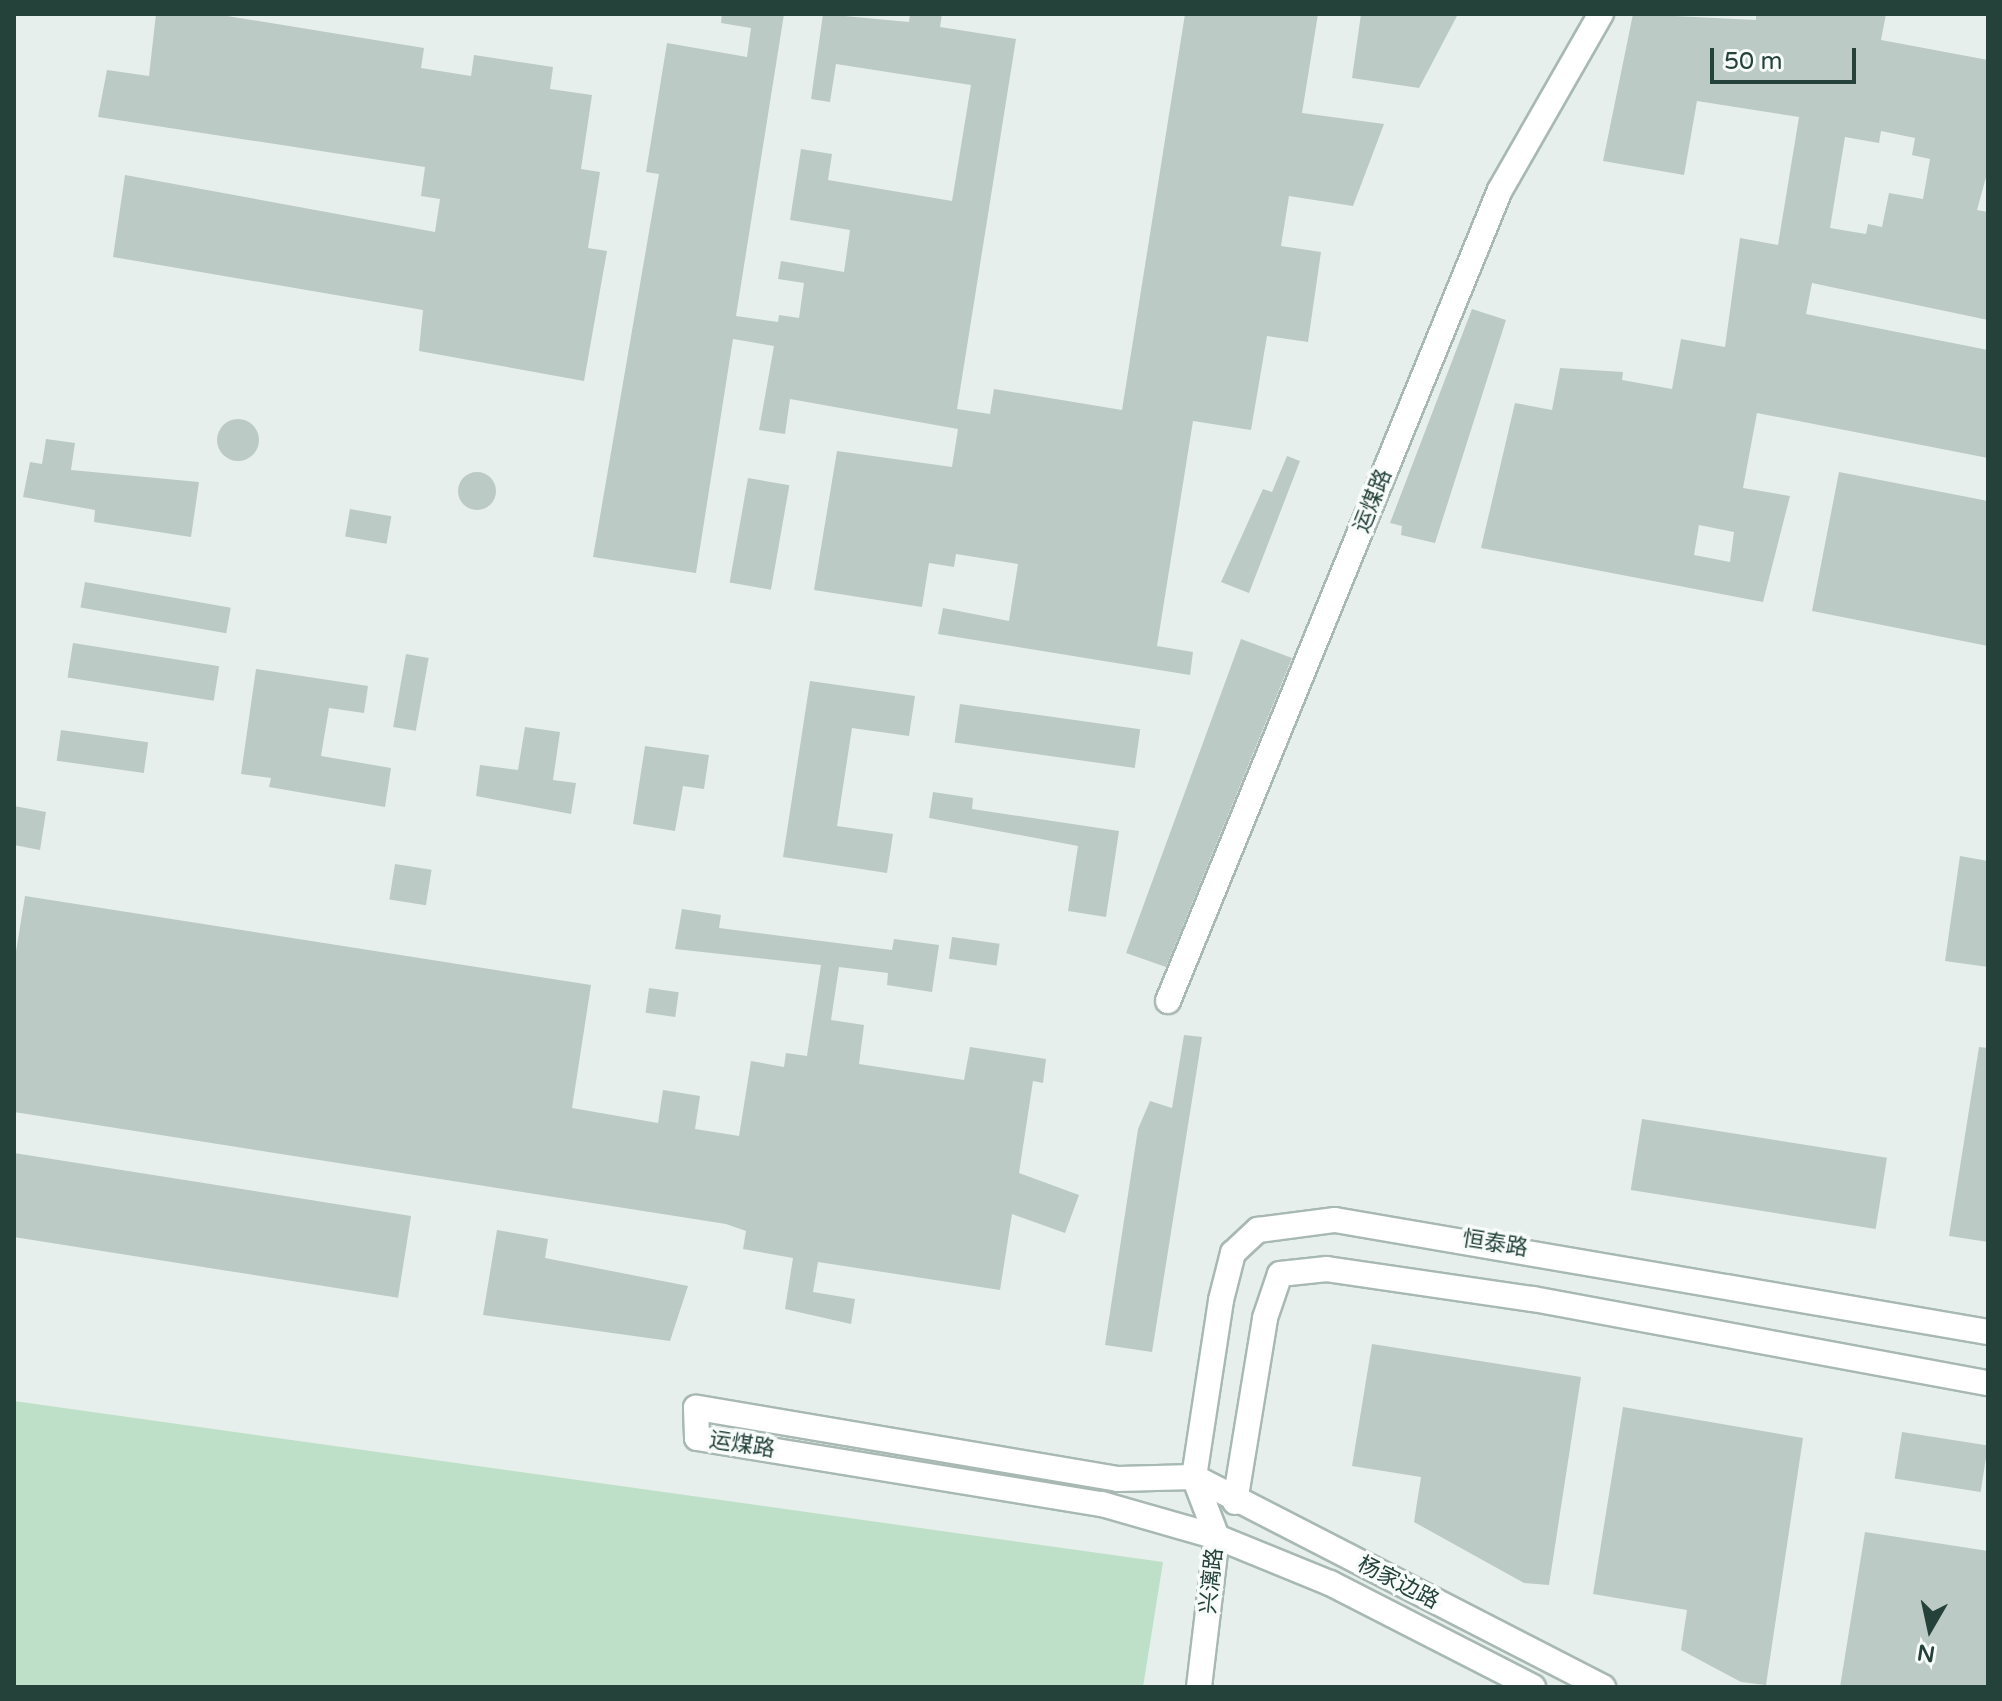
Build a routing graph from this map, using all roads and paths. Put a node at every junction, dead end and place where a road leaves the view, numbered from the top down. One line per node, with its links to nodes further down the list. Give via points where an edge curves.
1 (1601, 14): 2 (street, 运煤路, via 1500,190)
2 (1168, 1001)
3 (1988, 1332): 5 (street, 恒泰路, via 1335,1220 1258,1230 1233,1253)
4 (1988, 1383): 6 (street, via 1533,1299 1327,1269 1280,1274 1265,1318)
5 (1194, 1477): 6 (street, 杨家边路); 7 (street, 兴漓路); 7 (street, 运煤路, via 1118,1479 696,1408 697,1438 1102,1504)
6 (1235, 1502): 10 (street, 杨家边路)
7 (1217, 1537): 8 (street, 兴漓路); 9 (street, 杨家边路, via 1330,1583)
8 (1199, 1687)
9 (1533, 1687)
10 (1603, 1687)

